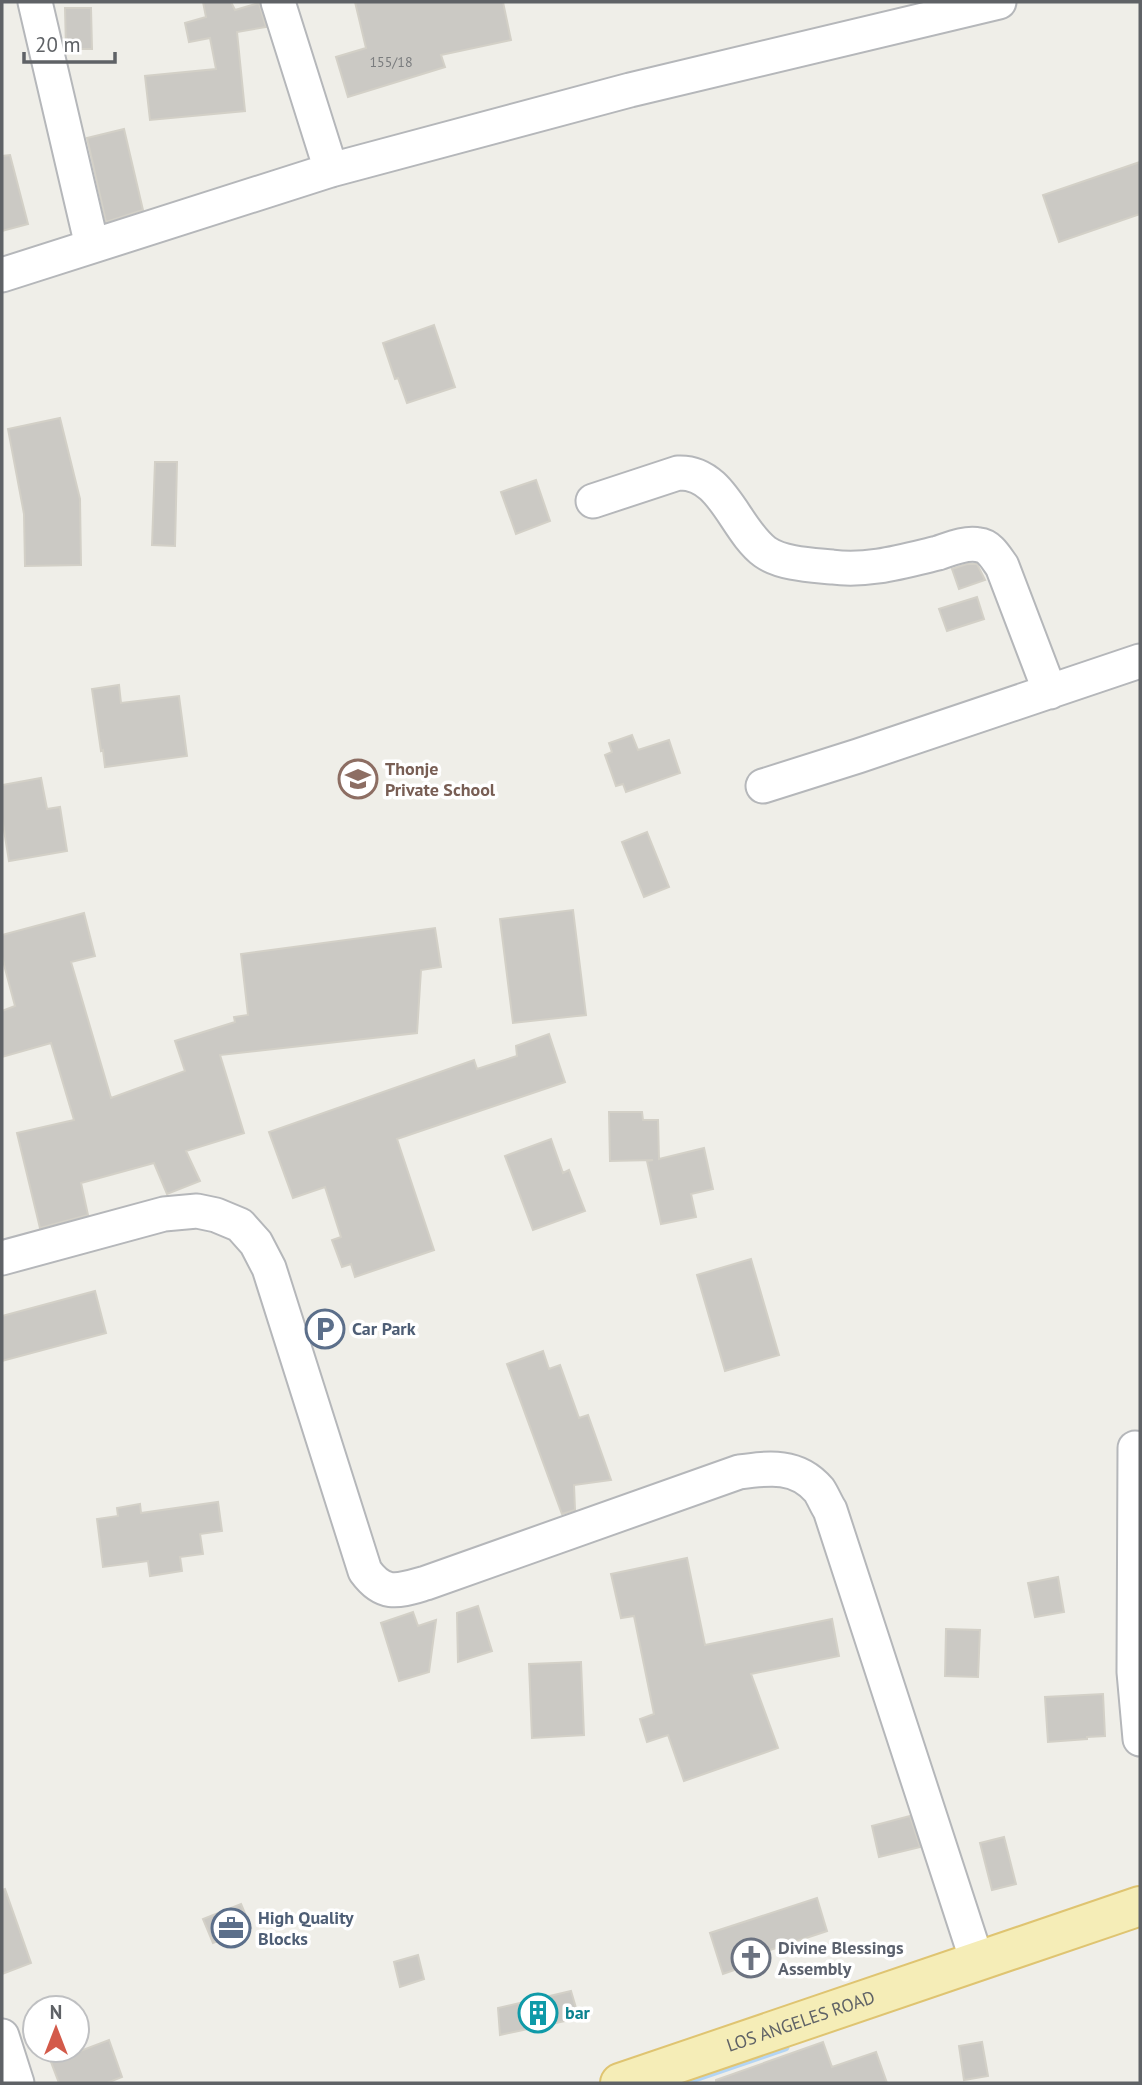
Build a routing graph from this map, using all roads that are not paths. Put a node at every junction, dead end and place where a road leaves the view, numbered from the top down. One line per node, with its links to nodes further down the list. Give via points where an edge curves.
1 (34, 2): 6 (street)
2 (278, 2): 5 (street)
3 (999, 2): 4 (street)
4 (966, 6): 5 (street)
5 (331, 170): 6 (street)
6 (92, 246): 7 (street)
7 (2, 275)
8 (593, 501): 10 (street, via 689,472 711,484 765,552 781,559 861,568 982,545 1002,566)
9 (1140, 661): 10 (street)
10 (1050, 692): 11 (street)
11 (763, 786)
12 (2, 1258): 16 (street, via 164,1214 197,1211 240,1225 269,1268 365,1571 374,1584 388,1591 426,1583 739,1472 774,1468 800,1475 818,1490 830,1510)
13 (1135, 1448): 14 (street, via 1134,1672)
14 (1140, 1739)
15 (1140, 1906): 16 (main road, LOS ANGELES ROAD)
16 (977, 1961): 19 (main road, LOS ANGELES ROAD)
17 (2, 2036): 18 (street)
18 (17, 2083)
19 (620, 2083)

